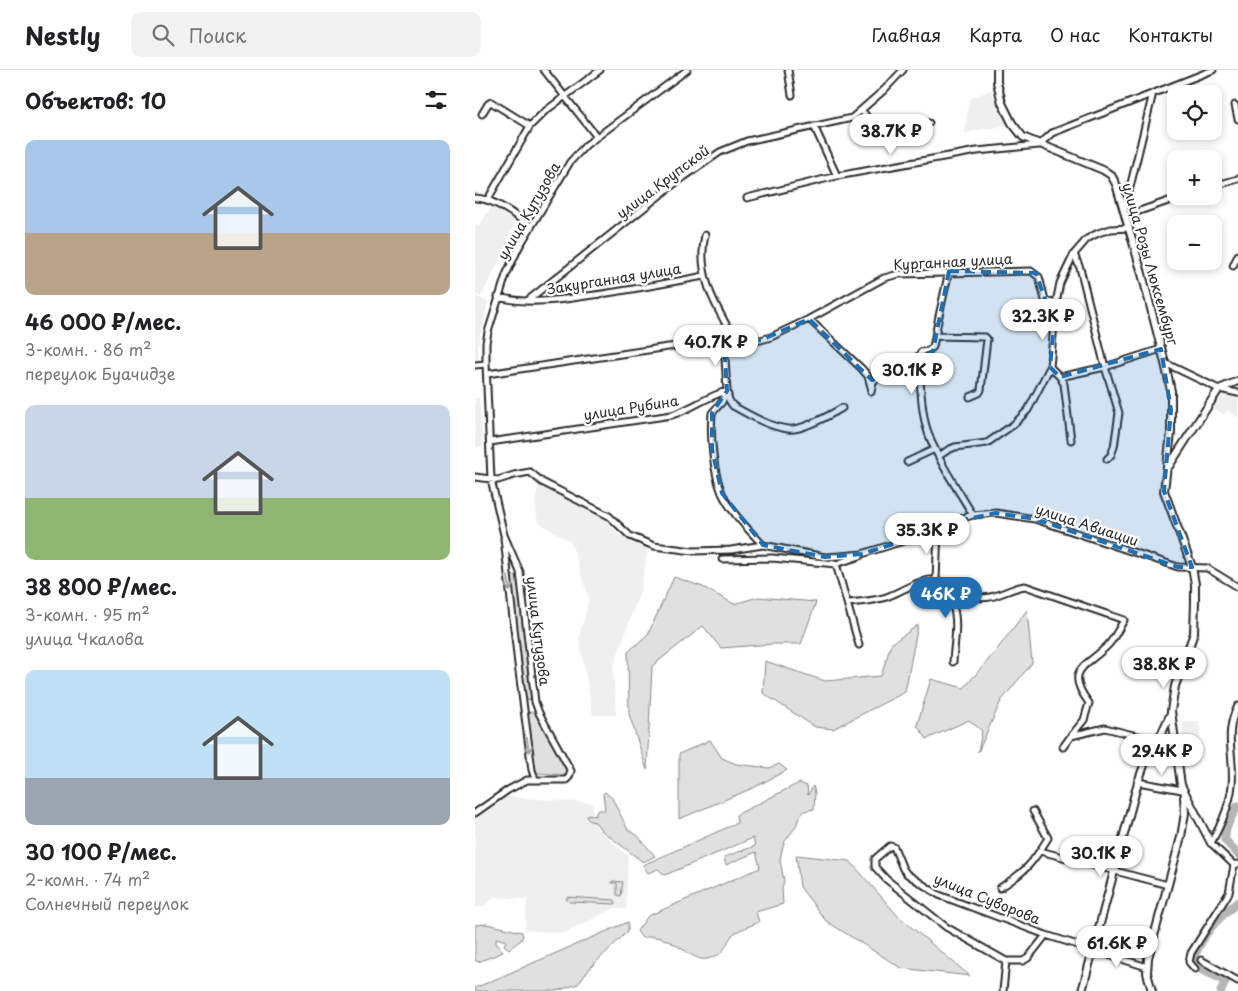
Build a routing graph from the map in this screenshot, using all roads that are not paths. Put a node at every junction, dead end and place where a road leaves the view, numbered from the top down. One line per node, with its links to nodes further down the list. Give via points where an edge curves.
1 (544, 70): 10 (street)
2 (600, 70): 10 (street)
3 (687, 70): 18 (street, улица Кутузова)
4 (788, 70): 9 (street)
5 (903, 70): 12 (street, улица Крупской)
6 (997, 70): 19 (street, улица Розы Люксембург, via 999,93 1012,123 1023,137)
7 (1213, 70): 8 (street)
8 (1153, 93): 19 (street, via 1052,133); 27 (street)
9 (792, 95)
10 (565, 96): 16 (street); 18 (street)
11 (1235, 105): 14 (street)
12 (862, 111): 15 (street, via 883,130); 17 (street, улица Крупской, via 852,118)
13 (481, 114): 16 (street, via 491,102)
14 (1238, 119)
15 (929, 123)
16 (531, 126): 25 (street)
17 (814, 126): 20 (street); 37 (street, улица Крупской, via 747,141 720,152 674,184)
18 (597, 138): 28 (street, улица Кутузова, via 570,162)
19 (1039, 145): 20 (street, via 977,151); 27 (street, улица Розы Люксембург, via 1111,175)
20 (837, 176): 24 (street)
21 (1238, 179): 22 (street)
22 (1222, 184)
23 (475, 198): 25 (street)
24 (747, 198)
25 (488, 199): 28 (street)
26 (1167, 201): 27 (street)
27 (1124, 214): 29 (street, улица Розы Люксембург)
28 (531, 226): 36 (street, улица Кутузова)
29 (1129, 228): 31 (street, via 1111,230 1087,239); 43 (street, улица Розы Люксембург)
30 (705, 235): 35 (street, via 702,246)
31 (1074, 254): 38 (street, via 1060,283); 48 (street, via 1085,284)
32 (1238, 255): 33 (street)
33 (1233, 266)
34 (949, 272): 38 (street, Курганная улица, via 1031,270 1039,277 1045,300); 39 (street, Курганная улица, via 891,275); 40 (street)
35 (704, 276): 37 (street, Закурганная улица, via 610,294); 41 (street, via 714,304)
36 (498, 297): 37 (street, Закурганная улица); 45 (street, улица Кутузова, via 486,343)
37 (527, 301)
38 (1056, 303): 47 (street)
39 (809, 319): 41 (street, Курганная улица, via 761,340); 49 (street, via 868,376 871,390 876,378 883,375)
40 (935, 336): 49 (street, via 933,347 919,354); 56 (street, via 987,339 981,390)
41 (735, 340): 42 (street, Курганная улица)
42 (724, 341): 50 (street, Курганная улица); 54 (street)
43 (1161, 349): 44 (street, улица Розы Люксембург); 48 (street)
44 (1165, 363): 53 (street); 64 (street, улица Розы Люксембург, via 1171,391 1171,440)
45 (486, 364): 46 (street); 50 (street, улица Кутузова)
46 (475, 365)
47 (1050, 367): 51 (street); 61 (street, via 1028,410 1013,425 987,443 955,447)
48 (1105, 367): 51 (street); 62 (street, via 1119,413 1114,447)
49 (920, 372): 60 (street, via 926,427)
50 (487, 374): 59 (street, улица Кутузова)
51 (1060, 377): 58 (street, via 1064,384)
52 (1238, 381): 53 (street)
53 (1219, 389): 55 (street); 64 (street)
54 (727, 391): 57 (street, via 733,406 773,426 790,430 818,421); 59 (street, улица Рубина, via 687,411 671,415); 70 (street, via 712,413 715,464 722,493 730,507)
55 (1238, 393)
56 (970, 397)
57 (842, 408)
58 (1071, 440)
59 (490, 442): 66 (street, улица Кутузова)
60 (935, 449): 61 (street); 63 (street)
61 (939, 456): 67 (street)
62 (1107, 459)
63 (907, 462)
64 (1167, 469): 74 (street, улица Розы Люксембург, via 1165,497)
65 (475, 477): 66 (street)
66 (491, 480): 69 (street, улица Кутузова); 70 (street, улица Авиации, via 531,472 542,482 609,516 630,536 654,546 731,550)
67 (973, 515): 68 (street, улица Авиации, via 944,524); 74 (street, улица Авиации, via 996,513 1035,519 1178,567)
68 (938, 530): 71 (street, улица Авиации); 75 (street)
69 (504, 535): 81 (street, улица Кутузова, via 519,572); 82 (street, улица Кутузова, one-way to 82)
70 (763, 545): 71 (street, улица Авиации, via 825,557)
71 (862, 554): 73 (street, улица Авиации)
72 (722, 559): 73 (street, улица Авиации, via 772,558)
73 (836, 564): 78 (street)
74 (1192, 567): 77 (street, улица Авиации, via 1207,568); 84 (street, улица Розы Люксембург, via 1194,633 1175,686)
75 (936, 580): 76 (street); 85 (street, via 985,598 1025,586 1124,620 1109,645 1080,669 1080,686 1089,703 1084,720)
76 (920, 582): 78 (street, via 886,597); 80 (street, via 946,593 955,609)
77 (1238, 587)
78 (847, 603): 79 (street)
79 (859, 645)
80 (953, 662)
81 (535, 702): 82 (street, улица Кутузова); 88 (street, улица Кутузова, via 571,771 566,780)
82 (522, 704): 88 (street, улица Кутузова, one-way to 88)
83 (1238, 706): 93 (street, via 1229,731 1233,783 1229,802)
84 (1171, 711): 86 (street); 90 (street)
85 (1071, 736): 86 (street, via 1105,728); 87 (street)
86 (1158, 741): 89 (street, via 1146,760)
87 (1063, 747)
88 (535, 779): 92 (street, улица Кутузова, via 520,782)
89 (1139, 782): 90 (street); 96 (street)
90 (1183, 792): 93 (street); 97 (street, via 1183,823)
91 (1033, 811): 94 (street, via 1048,838)
92 (475, 813)
93 (1211, 842): 95 (street)
94 (1040, 851): 96 (street); 98 (street, via 1023,872)
95 (1236, 865): 104 (street, via 1229,893 1191,953 1189,962)
96 (1114, 871): 97 (street); 100 (street)
97 (1168, 885): 103 (street)
98 (1000, 888)
99 (1047, 935): 100 (street, улица Суворова); 102 (street, via 1028,958); 102 (street, улица Суворова, via 929,890 907,874 893,847 886,847 875,858 875,867 886,878 946,927)
100 (1092, 950): 103 (street, улица Суворова); 107 (street)
101 (1201, 960): 105 (street)
102 (1006, 961): 106 (street)
103 (1147, 967): 108 (street)
104 (1195, 969)
105 (1238, 981)
106 (1003, 991)
107 (1082, 991)
108 (1152, 991)

